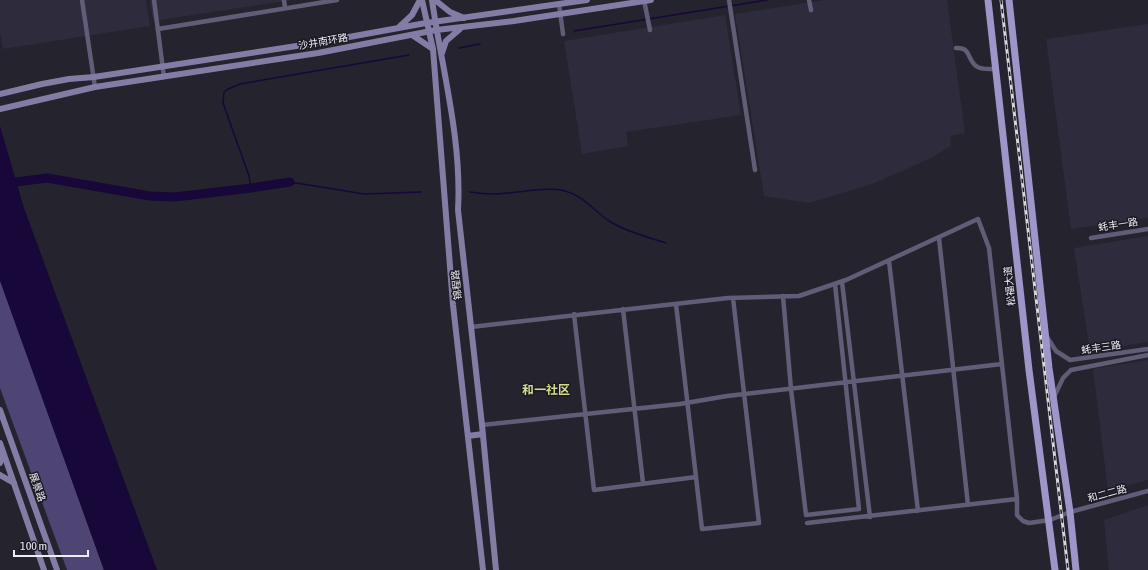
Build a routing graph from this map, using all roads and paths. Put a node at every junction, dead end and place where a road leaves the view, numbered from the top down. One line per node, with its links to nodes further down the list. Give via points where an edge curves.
1 (82, 0): 33 (street)
2 (154, 0): 22 (street)
3 (284, 0): 14 (street)
4 (337, 0): 14 (street)
5 (421, 0): 19 (main road, 锦程路); 20 (main road, via 412,15)
6 (433, 0): 17 (main road, via 450,12); 18 (main road, 锦程路)
7 (587, 0): 13 (main road, 沙井南环路)
8 (647, 0): 16 (main road, 沙井南环路); 24 (street)
9 (729, 0): 38 (street)
10 (988, 0): 32 (main road, 松福大道)
11 (1009, 0): 51 (main road)
12 (810, 1): 15 (street)
13 (559, 4): 16 (street); 17 (main road, 沙井南环路)
14 (285, 8): 22 (street)
15 (811, 10)
16 (560, 14): 21 (main road, 沙井南环路); 26 (street)
17 (465, 18): 18 (main road, 沙井南环路)
18 (435, 22): 19 (main road, 沙井南环路); 23 (main road, 锦程路)
19 (426, 23): 20 (main road, 沙井南环路); 25 (main road, 锦程路)
20 (398, 28): 31 (main road, 沙井南环路)
21 (461, 28): 23 (main road, 沙井南环路); 30 (main road, via 446,41)
22 (158, 29): 31 (street)
23 (436, 30): 25 (main road, 沙井南环路); 30 (main road, 锦程路)
24 (650, 30)
25 (429, 32): 27 (main road, 沙井南环路); 29 (main road, 锦程路)
26 (563, 34)
27 (412, 35): 29 (main road); 34 (main road, 沙井南环路, via 318,53)
28 (956, 48): 32 (street, via 968,51 975,66 981,69)
29 (433, 49): 68 (main road, 锦程路, via 453,305)
30 (442, 54): 50 (main road, 锦程路, via 460,182 458,210)
31 (163, 67): 33 (main road, 沙井南环路); 34 (street)
32 (995, 69): 82 (main road, 松福大道, via 1029,370)
33 (94, 77): 35 (street); 36 (main road, 沙井南环路, via 69,79)
34 (164, 77): 35 (main road, 沙井南环路)
35 (95, 87): 37 (main road, 沙井南环路)
36 (0, 94)
37 (0, 109)
38 (756, 170)
39 (1148, 229): 41 (street, 蚝丰一路)
40 (939, 238): 42 (street); 54 (street, via 978,219 989,248); 55 (street)
41 (1091, 238)
42 (889, 261): 43 (street); 56 (street)
43 (842, 282): 44 (street); 57 (street)
44 (835, 284): 45 (street, via 799,296); 58 (street)
45 (783, 296): 46 (street); 59 (street)
46 (733, 298): 47 (street); 60 (street)
47 (676, 304): 48 (street); 62 (street)
48 (623, 309): 49 (street); 63 (street)
49 (574, 314): 50 (street); 65 (street)
50 (471, 327): 66 (main road, 锦程路)
51 (1046, 334): 52 (street, 蚝丰三路, via 1056,351 1070,360); 61 (main road)
52 (1148, 350)
53 (1148, 355): 61 (street, 蚝丰三路, via 1071,370 1063,378)
54 (1002, 364): 55 (street); 77 (street)
55 (953, 371): 56 (street); 78 (street)
56 (903, 376): 57 (street); 79 (street)
57 (854, 382): 58 (street); 81 (street)
58 (846, 383): 59 (street); 59 (street, via 859,509 806,515)
59 (791, 389): 60 (street)
60 (744, 394): 62 (street); 73 (street, via 759,523 702,529)
61 (1054, 397): 80 (main road)
62 (687, 402): 63 (street); 73 (street)
63 (634, 409): 65 (street); 75 (street)
64 (0, 410): 86 (main road, 展景路)
65 (586, 414): 66 (street); 75 (street, via 594,490)
66 (482, 425): 67 (main road, 锦程路)
67 (483, 434): 68 (main road); 88 (main road, 锦程路)
68 (468, 436): 87 (main road, 锦程路)
69 (0, 443): 70 (main road)
70 (3, 451): 71 (main road); 74 (main road)
71 (0, 463)
72 (0, 475): 74 (main road)
73 (696, 477): 75 (street)
74 (14, 483): 84 (main road)
75 (643, 483)
76 (1148, 491): 80 (street, 和二二路)
77 (1018, 499): 78 (street); 82 (street, 和二二路, via 1017,516 1023,521 1029,523)
78 (968, 505): 79 (street)
79 (918, 511): 81 (street)
80 (1070, 512): 82 (street, 和二二路); 90 (main road)
81 (870, 517): 83 (street)
82 (1050, 520): 89 (main road, 松福大道)
83 (807, 523)
84 (43, 569): 85 (main road)
85 (36, 570)
86 (57, 570)
87 (483, 570)
88 (496, 570)
89 (1055, 570)
90 (1076, 570)

